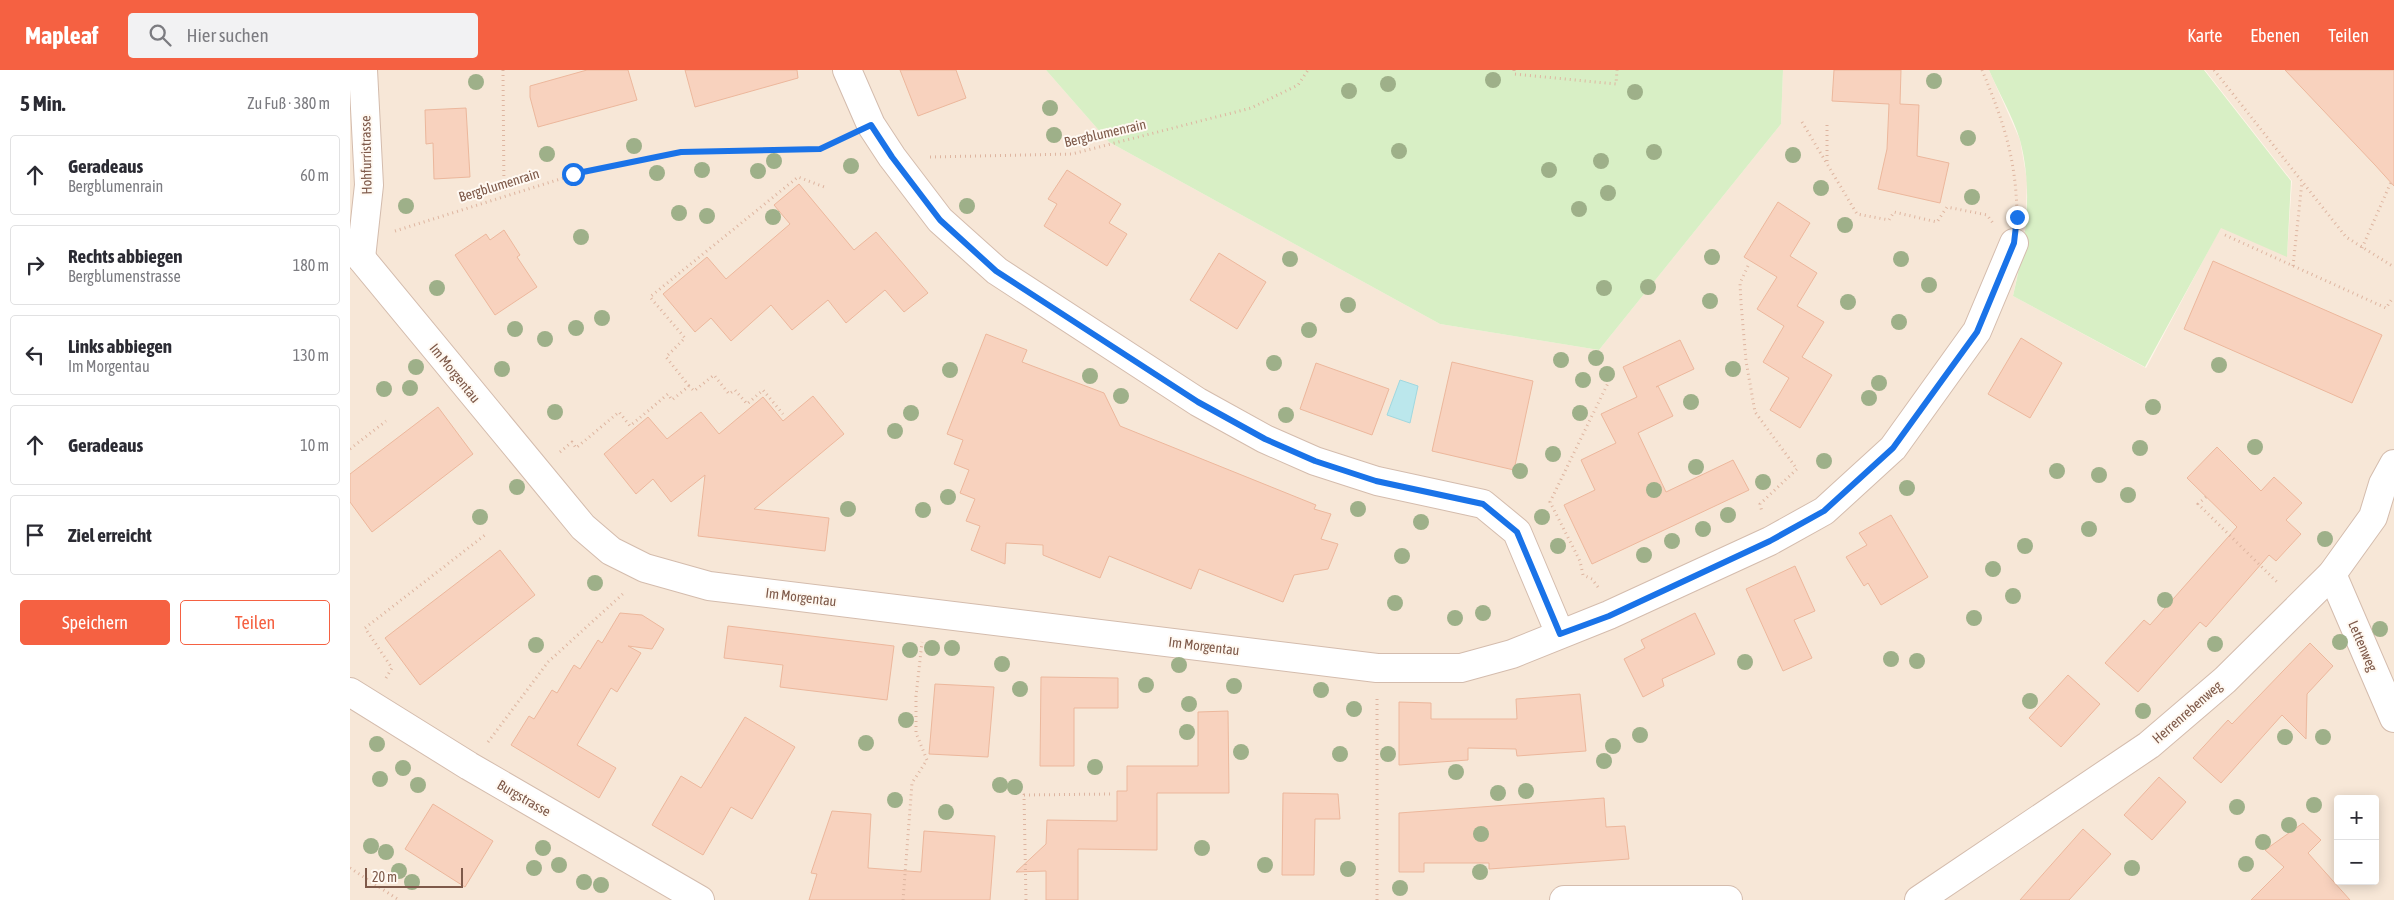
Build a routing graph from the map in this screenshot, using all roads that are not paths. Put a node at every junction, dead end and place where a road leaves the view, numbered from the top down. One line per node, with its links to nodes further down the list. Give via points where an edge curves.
1 (364, 70): 4 (street, Hohfurristrasse, via 369,185)
2 (847, 70): 7 (street, via 871,125 892,157 940,220 996,271 1198,402 1265,439 1315,461 1376,481 1483,504 1517,532)
3 (2005, 235): 7 (street, Im Morgentau, via 1977,332 1893,448 1824,511 1770,541 1609,616)
4 (356, 259): 7 (street, Im Morgentau, via 583,527 611,551 645,568 709,586 1377,668 1461,668 1512,654)
5 (2394, 464): 6 (street, Herrenrebenweg, via 2383,484 2373,518)
6 (2332, 574): 9 (street, Lettenweg); 13 (street, Herrenrebenweg, via 2225,680 2149,746)
7 (1560, 634)
8 (350, 692): 10 (street, Burgstrasse, via 469,766)
9 (2394, 718)
10 (700, 900)
11 (1564, 900): 12 (street)
12 (1728, 900)
13 (1919, 900)

